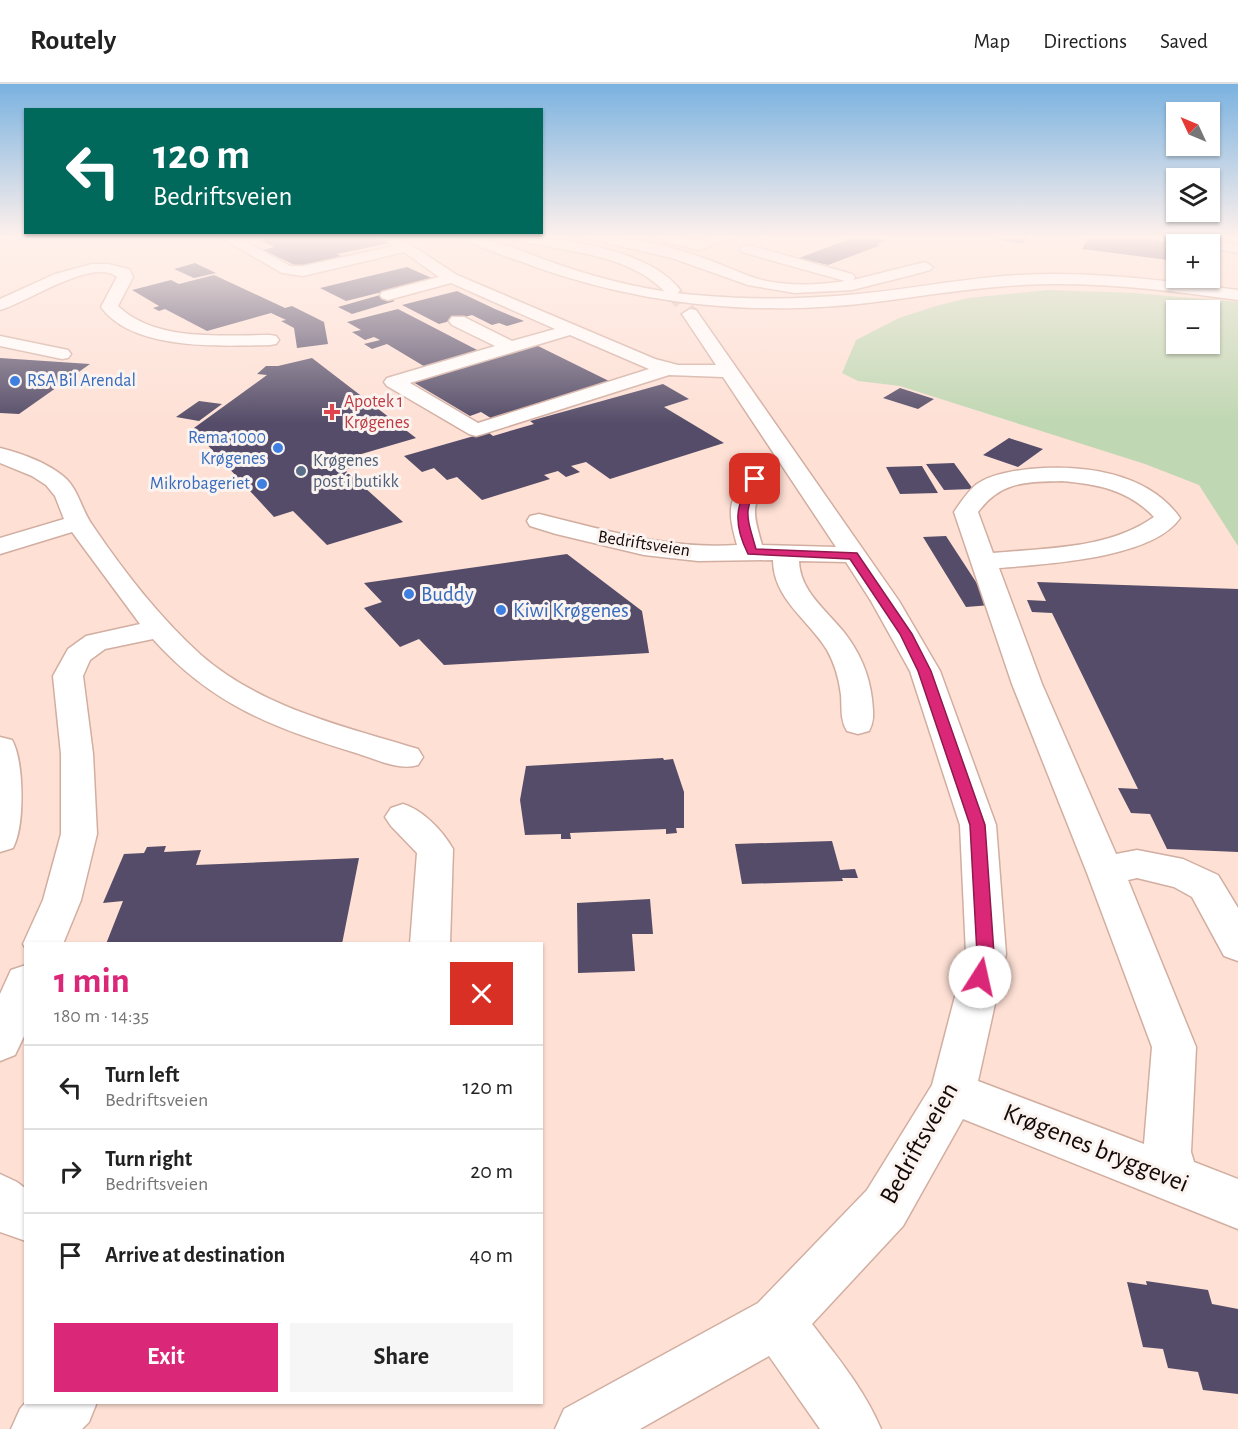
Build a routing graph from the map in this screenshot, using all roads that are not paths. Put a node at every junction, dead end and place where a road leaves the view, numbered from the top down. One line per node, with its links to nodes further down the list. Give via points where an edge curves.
1 (14, 299): 7 (street)
2 (114, 299): 11 (street, via 109,307 115,315 153,332 197,339)
3 (499, 299): 9 (street)
4 (678, 299): 15 (street, Bedriftsveien)
5 (689, 299): 6 (street, via 780,304)
6 (855, 299)
7 (0, 305)
8 (458, 321): 12 (street)
9 (569, 330): 12 (street); 14 (street)
10 (0, 340): 13 (street)
11 (270, 340)
12 (510, 347): 14 (street, via 394,382 476,430)
13 (62, 354)
14 (668, 369): 15 (street)
15 (728, 371): 24 (street, Bedriftsveien)
16 (0, 455): 18 (street, via 56,482)
17 (755, 479): 22 (street, via 742,504)
18 (75, 515): 20 (street); 21 (street); 26 (street, via 109,568)
19 (539, 522): 22 (street, Bedriftsveien, via 638,546 685,552)
20 (0, 530)
21 (0, 546)
22 (752, 552): 23 (street, Bedriftsveien)
23 (786, 553): 24 (street, Bedriftsveien); 27 (street, via 784,568 791,589 843,653 856,686)
24 (854, 555): 38 (street, Bedriftsveien, via 906,634 925,671 978,825 986,954)
25 (984, 561): 25 (street, via 966,512 985,490 1008,479 1053,473 1100,478 1138,493 1159,506 1168,518 1156,530 1119,544); 32 (street, via 1027,684)
26 (160, 629): 29 (street, via 207,675 260,706 307,726); 33 (street, via 96,642 78,655 68,676 77,754 78,834 62,900)
27 (858, 723)
28 (0, 748): 31 (street, via 4,798)
29 (406, 757)
30 (403, 817): 34 (street, via 435,849)
31 (0, 838)
32 (1106, 873): 35 (street, via 1137,864 1183,874 1205,886); 39 (street, via 1174,1047 1167,1152)
33 (44, 942)
34 (430, 942)
35 (1238, 944)
36 (24, 987): 37 (street)
37 (0, 1041)
38 (953, 1093): 39 (street, Krøgenes bryggevei); 43 (street, Bedriftsveien, via 885,1208)
39 (1174, 1180): 41 (street, Krøgenes bryggevei)
40 (0, 1199): 42 (street, via 16,1214)
41 (1238, 1204)
42 (24, 1216)
43 (777, 1322): 46 (street, Bedriftsveien); 47 (street)
44 (67, 1404): 45 (street)
45 (40, 1429)
46 (584, 1429)
47 (852, 1429)

